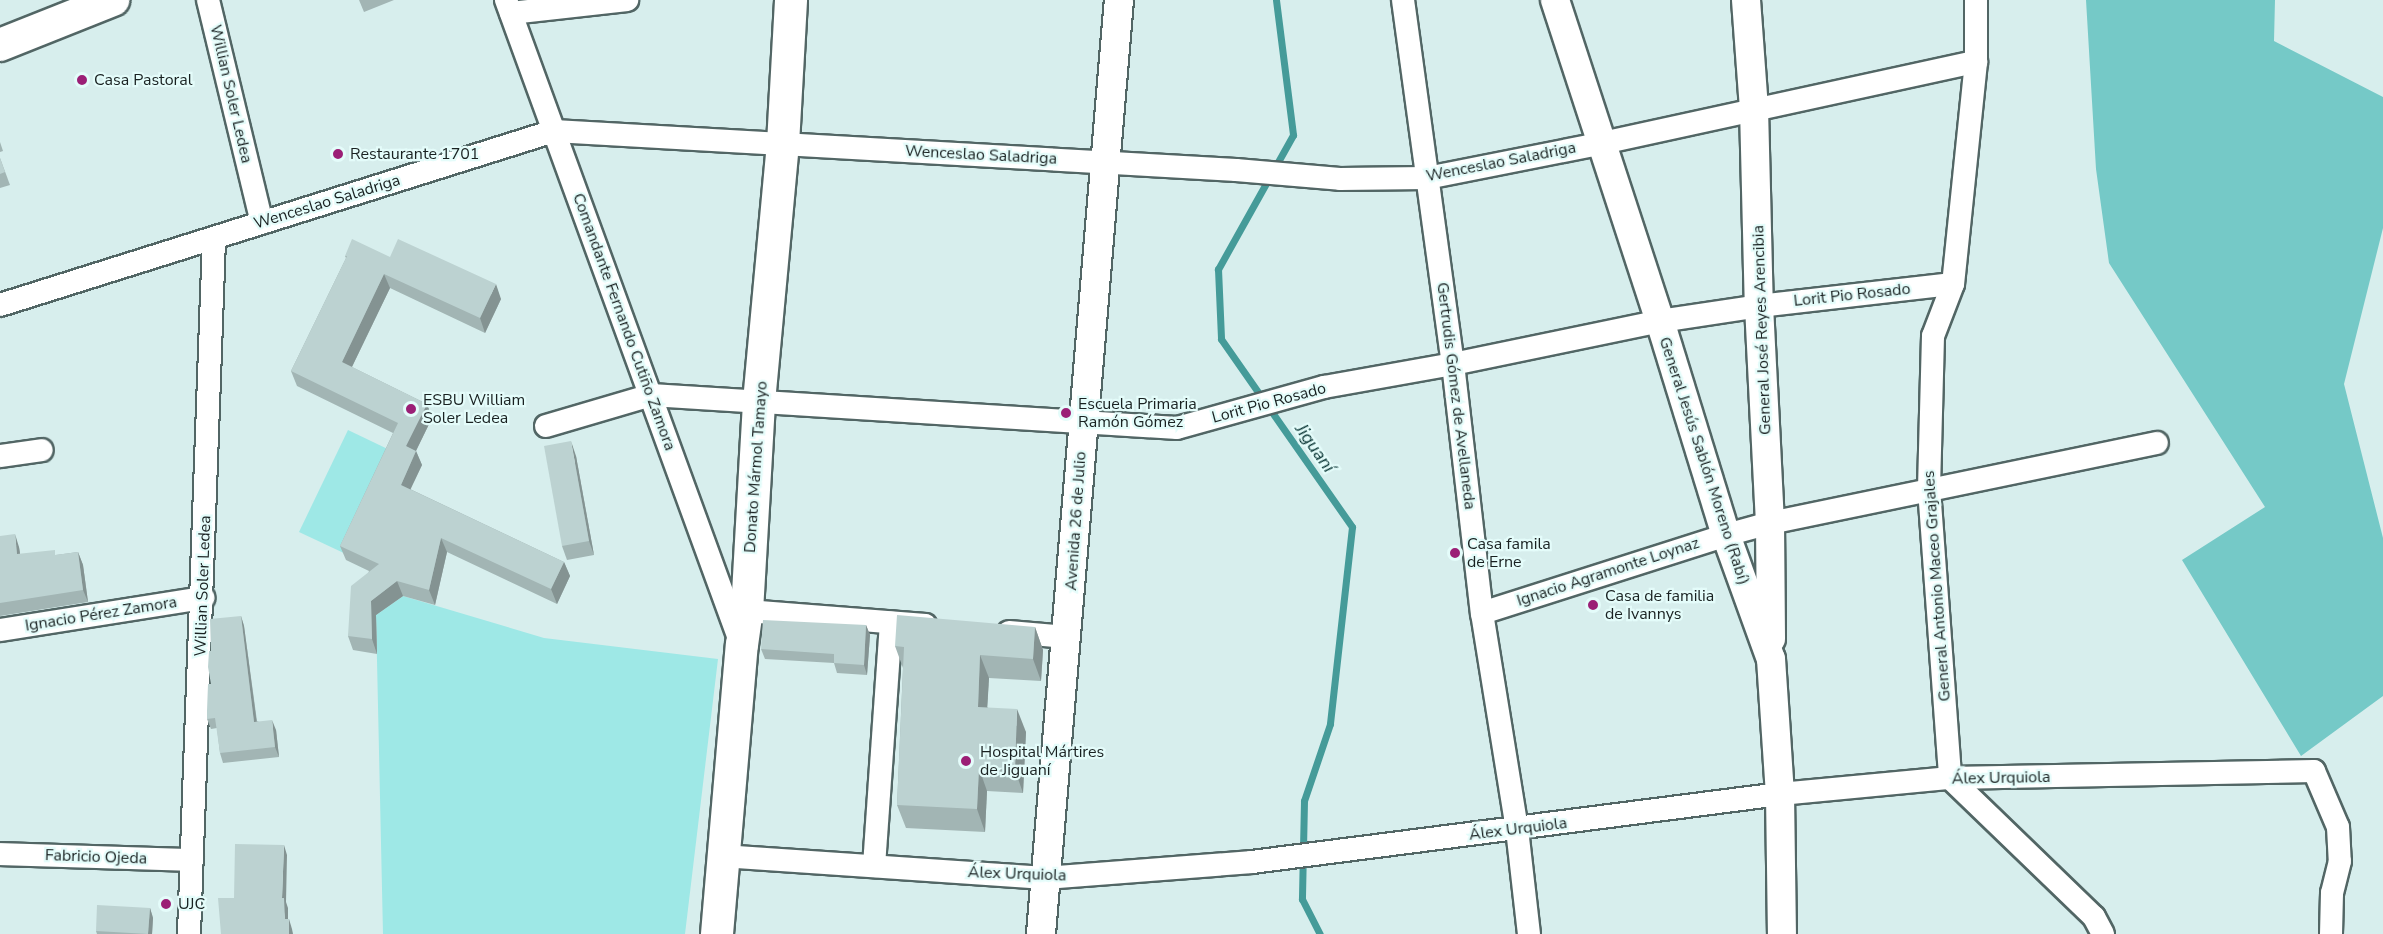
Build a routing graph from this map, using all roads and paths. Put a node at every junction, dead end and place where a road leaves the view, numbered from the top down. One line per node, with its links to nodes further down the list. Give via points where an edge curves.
1 (113, 0): 11 (main road)
2 (208, 0): 19 (street, Willian Soler Ledea)
3 (627, 0): 10 (street)
4 (791, 0): 16 (main road, Donato Mármol Tamayo)
5 (1119, 0): 17 (street, Avenida 26 de Julio)
6 (1403, 0): 18 (street, Gertrudis Gómez de Avellaneda)
7 (1555, 0): 15 (street, General Jesús Sablón Moreno (Rabí))
8 (1746, 0): 13 (street, General José Reyes Arencibia)
9 (1976, 0): 12 (street, General Antonio Maceo Grajales)
10 (509, 6): 14 (street, Comandante Fernando Cutiño Zamora)
11 (0, 45)
12 (1977, 62): 13 (street, Wenceslao Saladriga); 21 (street, General Antonio Maceo Grajales)
13 (1754, 108): 15 (street, Wenceslao Saladriga); 23 (street, General José Reyes Arencibia)
14 (554, 131): 16 (street, Wenceslao Saladriga); 19 (street, Wenceslao Saladriga); 26 (street, Comandante Fernando Cutiño Zamora)
15 (1603, 143): 18 (street, Wenceslao Saladriga); 24 (street, General Jesús Sablón Moreno (Rabí))
16 (783, 144): 17 (street, Wenceslao Saladriga); 27 (main road, Donato Mármol Tamayo)
17 (1104, 162): 18 (street, Wenceslao Saladriga, via 1340,179); 28 (street, Avenida 26 de Julio)
18 (1427, 178): 25 (street, Gertrudis Gómez de Avellaneda)
19 (262, 223): 20 (street, Wenceslao Saladriga)
20 (214, 238): 22 (street, Wenceslao Saladriga); 36 (street, Willian Soler Ledea)
21 (1953, 284): 23 (street, Lorit Pio Rosado); 33 (street, General Antonio Maceo Grajales, via 1933,336)
22 (0, 305)
23 (1759, 306): 24 (street, Lorit Pio Rosado); 34 (street, General José Reyes Arencibia)
24 (1660, 321): 25 (street, Lorit Pio Rosado); 35 (street, General Jesús Sablón Moreno (Rabí))
25 (1453, 364): 28 (street, Lorit Pio Rosado, via 1324,387 1177,428); 38 (street, Gertrudis Gómez de Avellaneda)
26 (651, 395): 27 (street, Lorit Pio Rosado); 29 (street, Lorit Pio Rosado); 37 (street, Comandante Fernando Cutiño Zamora)
27 (759, 402): 28 (street, Lorit Pio Rosado); 37 (main road, Donato Mármol Tamayo)
28 (1084, 422): 43 (street, Avenida 26 de Julio)
29 (546, 426)
30 (2157, 443): 33 (street, Ignacio Agramonte Loynaz)
31 (42, 450): 32 (street)
32 (0, 456)
33 (1929, 489): 34 (street, Ignacio Agramonte Loynaz); 45 (street, General Antonio Maceo Grajales)
34 (1770, 523): 35 (street, Ignacio Agramonte Loynaz); 44 (street, General José Reyes Arencibia)
35 (1726, 535): 38 (street, Ignacio Agramonte Loynaz); 44 (street, General Jesús Sablón Moreno (Rabí))
36 (203, 598): 41 (street, Ignacio Pérez Zamora); 50 (street, Willian Soler Ledea)
37 (738, 611): 39 (street); 49 (main road, Donato Mármol Tamayo, via 742,645)
38 (1482, 613): 47 (street, Gertrudis Gómez de Avellaneda)
39 (891, 623): 40 (street); 51 (street)
40 (950, 627)
41 (0, 630)
42 (985, 630): 43 (street)
43 (1067, 637): 52 (street, Avenida 26 de Julio)
44 (1771, 659): 46 (street, General Jesús Sablón Moreno (Rabí))
45 (1950, 778): 46 (street, Álex Urquiola); 58 (street, via 2094,917); 59 (street, Álex Urquiola, via 2314,771 2338,826 2340,861 2332,893)
46 (1780, 794): 47 (street, Álex Urquiola); 57 (street, General Jesús Sablón Moreno (Rabí))
47 (1517, 829): 52 (street, Álex Urquiola, via 1252,862); 56 (street, Gertrudis Gómez de Avellaneda)
48 (0, 854): 50 (street, Fabricio Ojeda)
49 (722, 856): 51 (street, Álex Urquiola); 54 (main road, Donato Mármol Tamayo)
50 (192, 860): 53 (street, Willian Soler Ledea)
51 (874, 866): 52 (street, Álex Urquiola)
52 (1045, 879): 55 (street, Avenida 26 de Julio)
53 (189, 934)
54 (717, 934)
55 (1041, 934)
56 (1529, 934)
57 (1782, 934)
58 (2103, 934)
59 (2331, 934)

